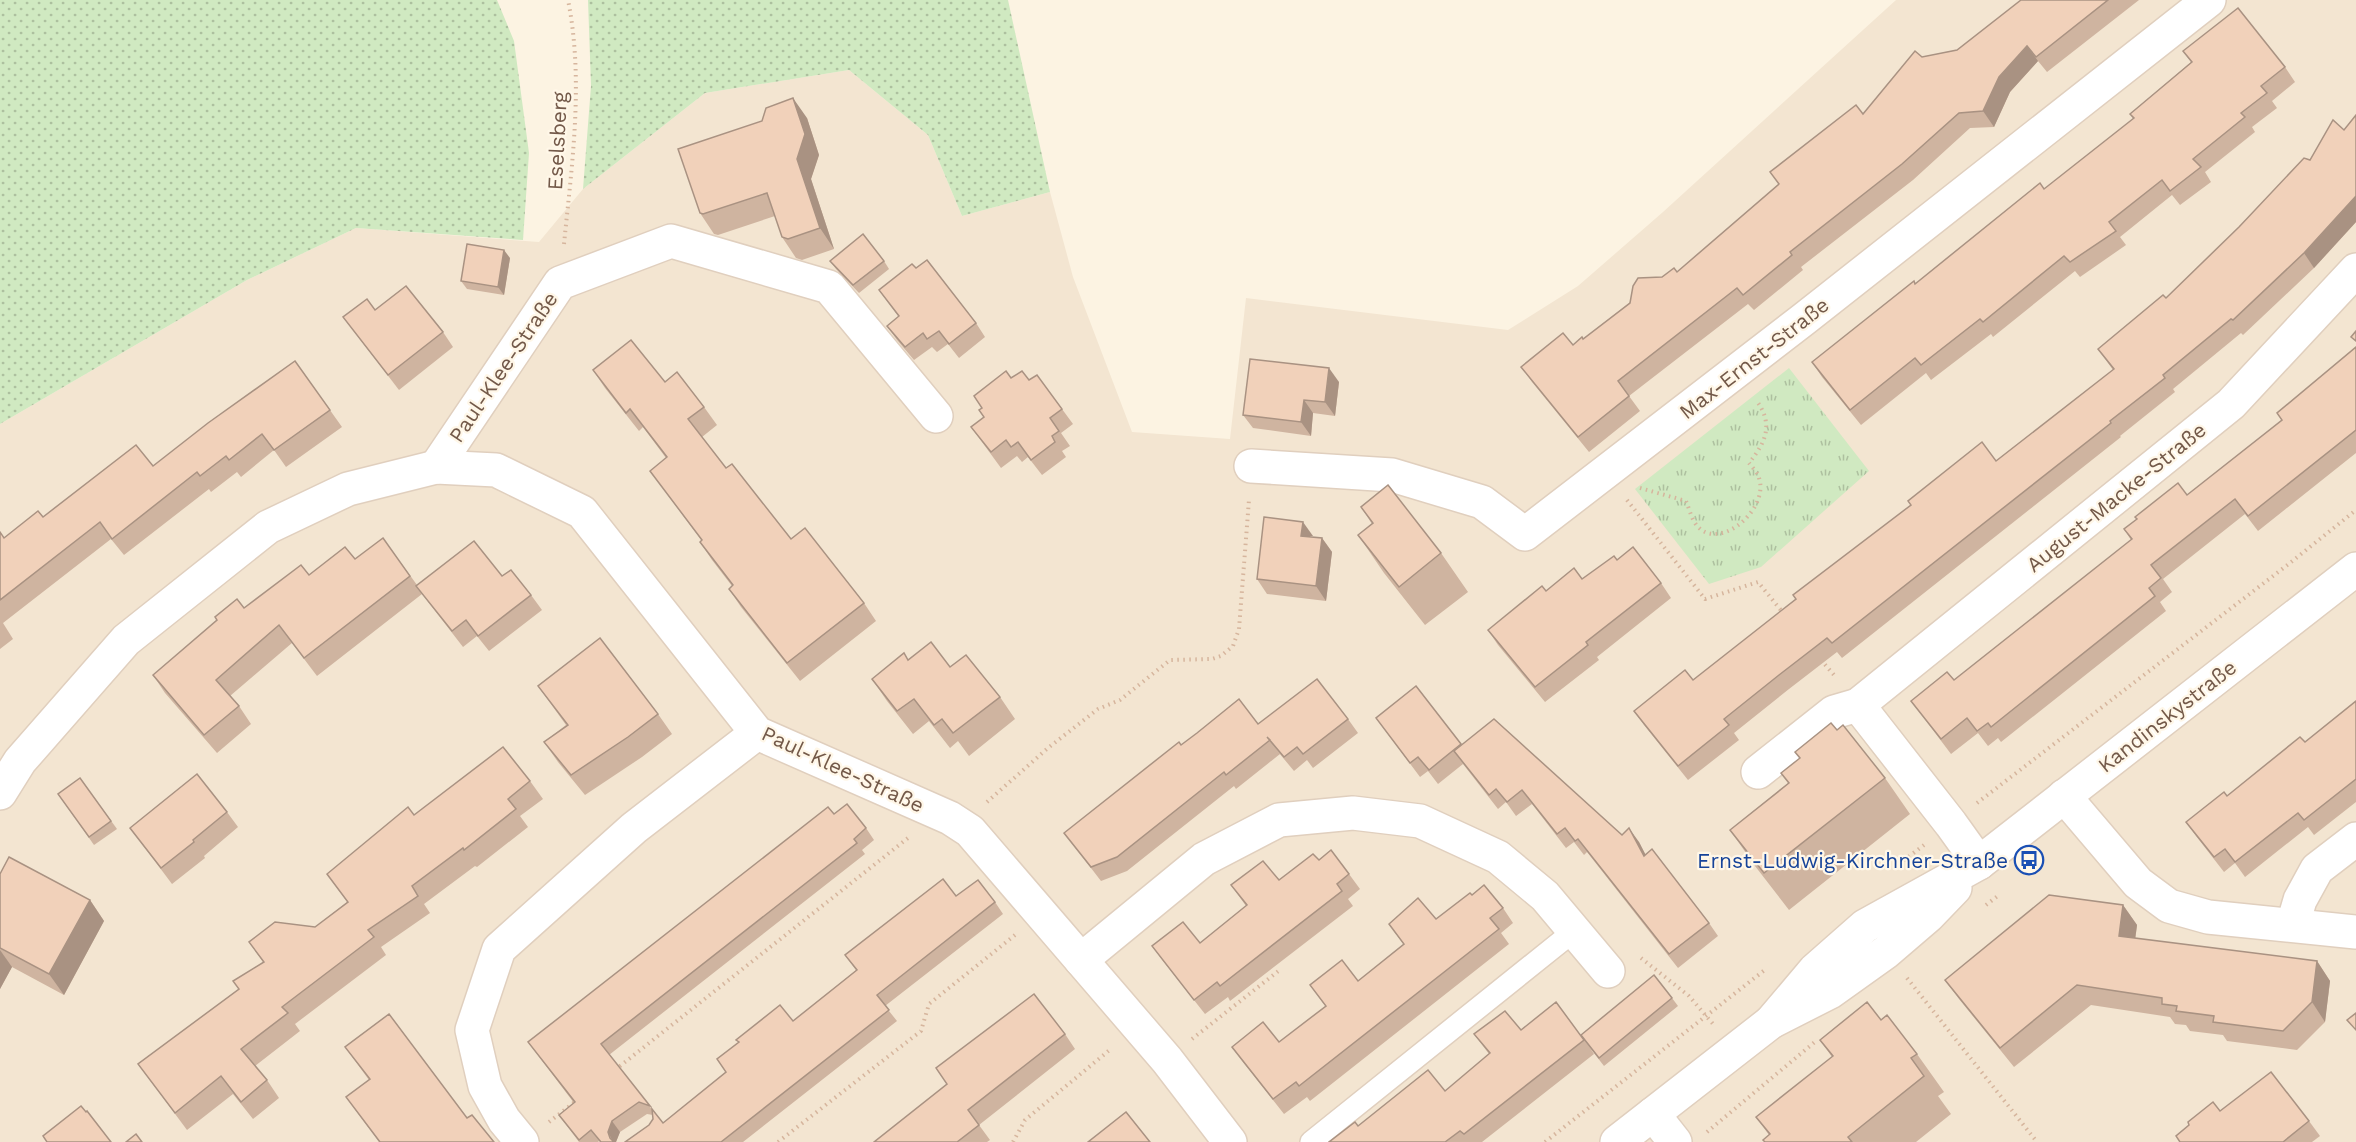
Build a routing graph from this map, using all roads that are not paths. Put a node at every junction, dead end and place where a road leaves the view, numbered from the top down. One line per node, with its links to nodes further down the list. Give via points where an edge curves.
1 (2209, 0): 4 (street, Max-Ernst-Straße, via 1525,534 1482,502 1392,474)
2 (2356, 270): 7 (street, August-Macke-Straße, via 2230,404)
3 (936, 416): 5 (street, Paul-Klee-Straße, via 829,287 670,241 560,283)
4 (1251, 466)
5 (436, 467): 8 (street, Paul-Klee-Straße, via 496,470 582,512); 10 (street, Paul-Klee-Straße, via 348,489 268,527 126,640 20,761)
6 (2356, 569): 11 (street, Kandinskystraße)
7 (1858, 705): 9 (street, August-Macke-Straße, via 1834,712); 13 (street)
8 (757, 733): 17 (street, Paul-Klee-Straße, via 932,810 970,831); 20 (street, via 634,828 499,949 472,1030 485,1086 504,1120)
9 (1758, 772)
10 (0, 792)
11 (2064, 796): 13 (street, Kandinskystraße); 14 (street, via 2138,883 2169,906 2208,917)
12 (2356, 839): 14 (street, via 2317,869 2300,900)
13 (1979, 863): 19 (street, Kandinskystraße, via 1865,926 1815,970 1771,1022)
14 (2293, 924): 16 (street)
15 (1574, 931): 17 (street, via 1545,896 1498,857 1420,821 1353,813 1280,820 1204,859); 18 (street); 23 (lane)
16 (2356, 932)
17 (1081, 960): 22 (street, Paul-Klee-Straße, via 1167,1060)
18 (1608, 971)
19 (1653, 1114): 21 (street); 24 (street, Kandinskystraße)
20 (532, 1135)
21 (1689, 1139)
22 (1230, 1142)
23 (1311, 1142)
24 (1617, 1142)

